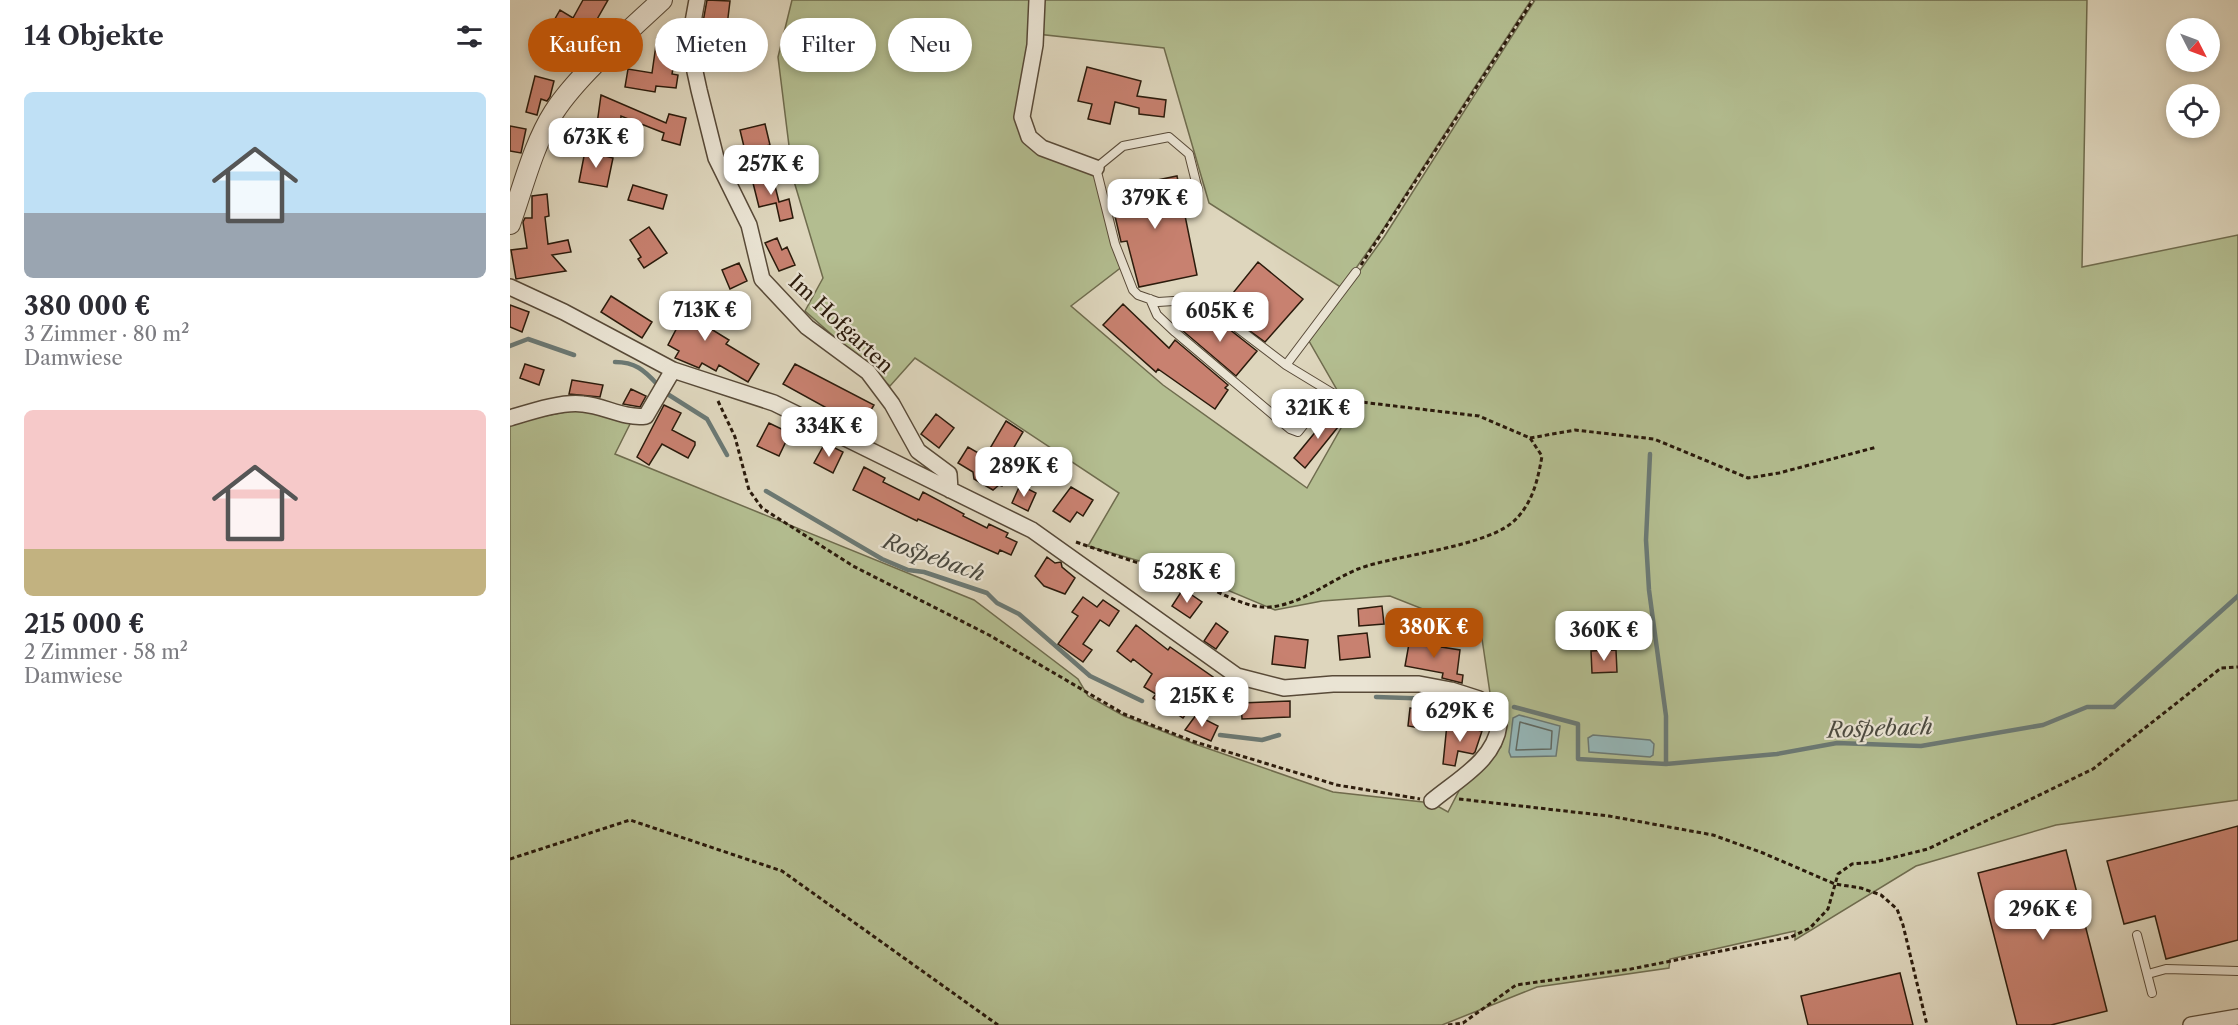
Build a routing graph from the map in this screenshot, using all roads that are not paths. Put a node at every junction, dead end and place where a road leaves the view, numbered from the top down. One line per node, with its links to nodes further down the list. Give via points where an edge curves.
1 (662, 0): 6 (street, via 554,112)
2 (697, 0): 15 (street, Im Hofgarten, via 689,44 699,90 716,158 749,225 762,279 807,327 868,372 892,404 918,451 949,474)
3 (1037, 0): 4 (street, via 1035,45 1022,117 1029,137 1042,148)
4 (1096, 168): 5 (lane, via 1123,146 1169,137 1189,154); 9 (lane, via 1125,272 1138,295)
5 (1198, 190)
6 (510, 224)
7 (1356, 272): 10 (lane)
8 (510, 287): 11 (street)
9 (1150, 299): 10 (lane, via 1189,300 1223,317); 12 (lane, via 1157,315 1175,332 1290,429 1298,432)
10 (1286, 365): 12 (lane)
11 (673, 370): 14 (street, via 646,416 582,403); 15 (street, via 774,403)
12 (1330, 392): 13 (lane)
13 (1342, 399)
14 (510, 418)
15 (950, 490): 16 (street, via 1054,544 1237,676 1284,688 1419,684 1479,699 1499,725 1497,739 1489,753)
16 (1432, 801)
17 (2137, 935): 19 (lane)
18 (2238, 971): 19 (lane, via 2166,969)
19 (2148, 974): 20 (lane)
20 (2152, 993)
21 (2238, 1017): 22 (street)
22 (2191, 1025)

